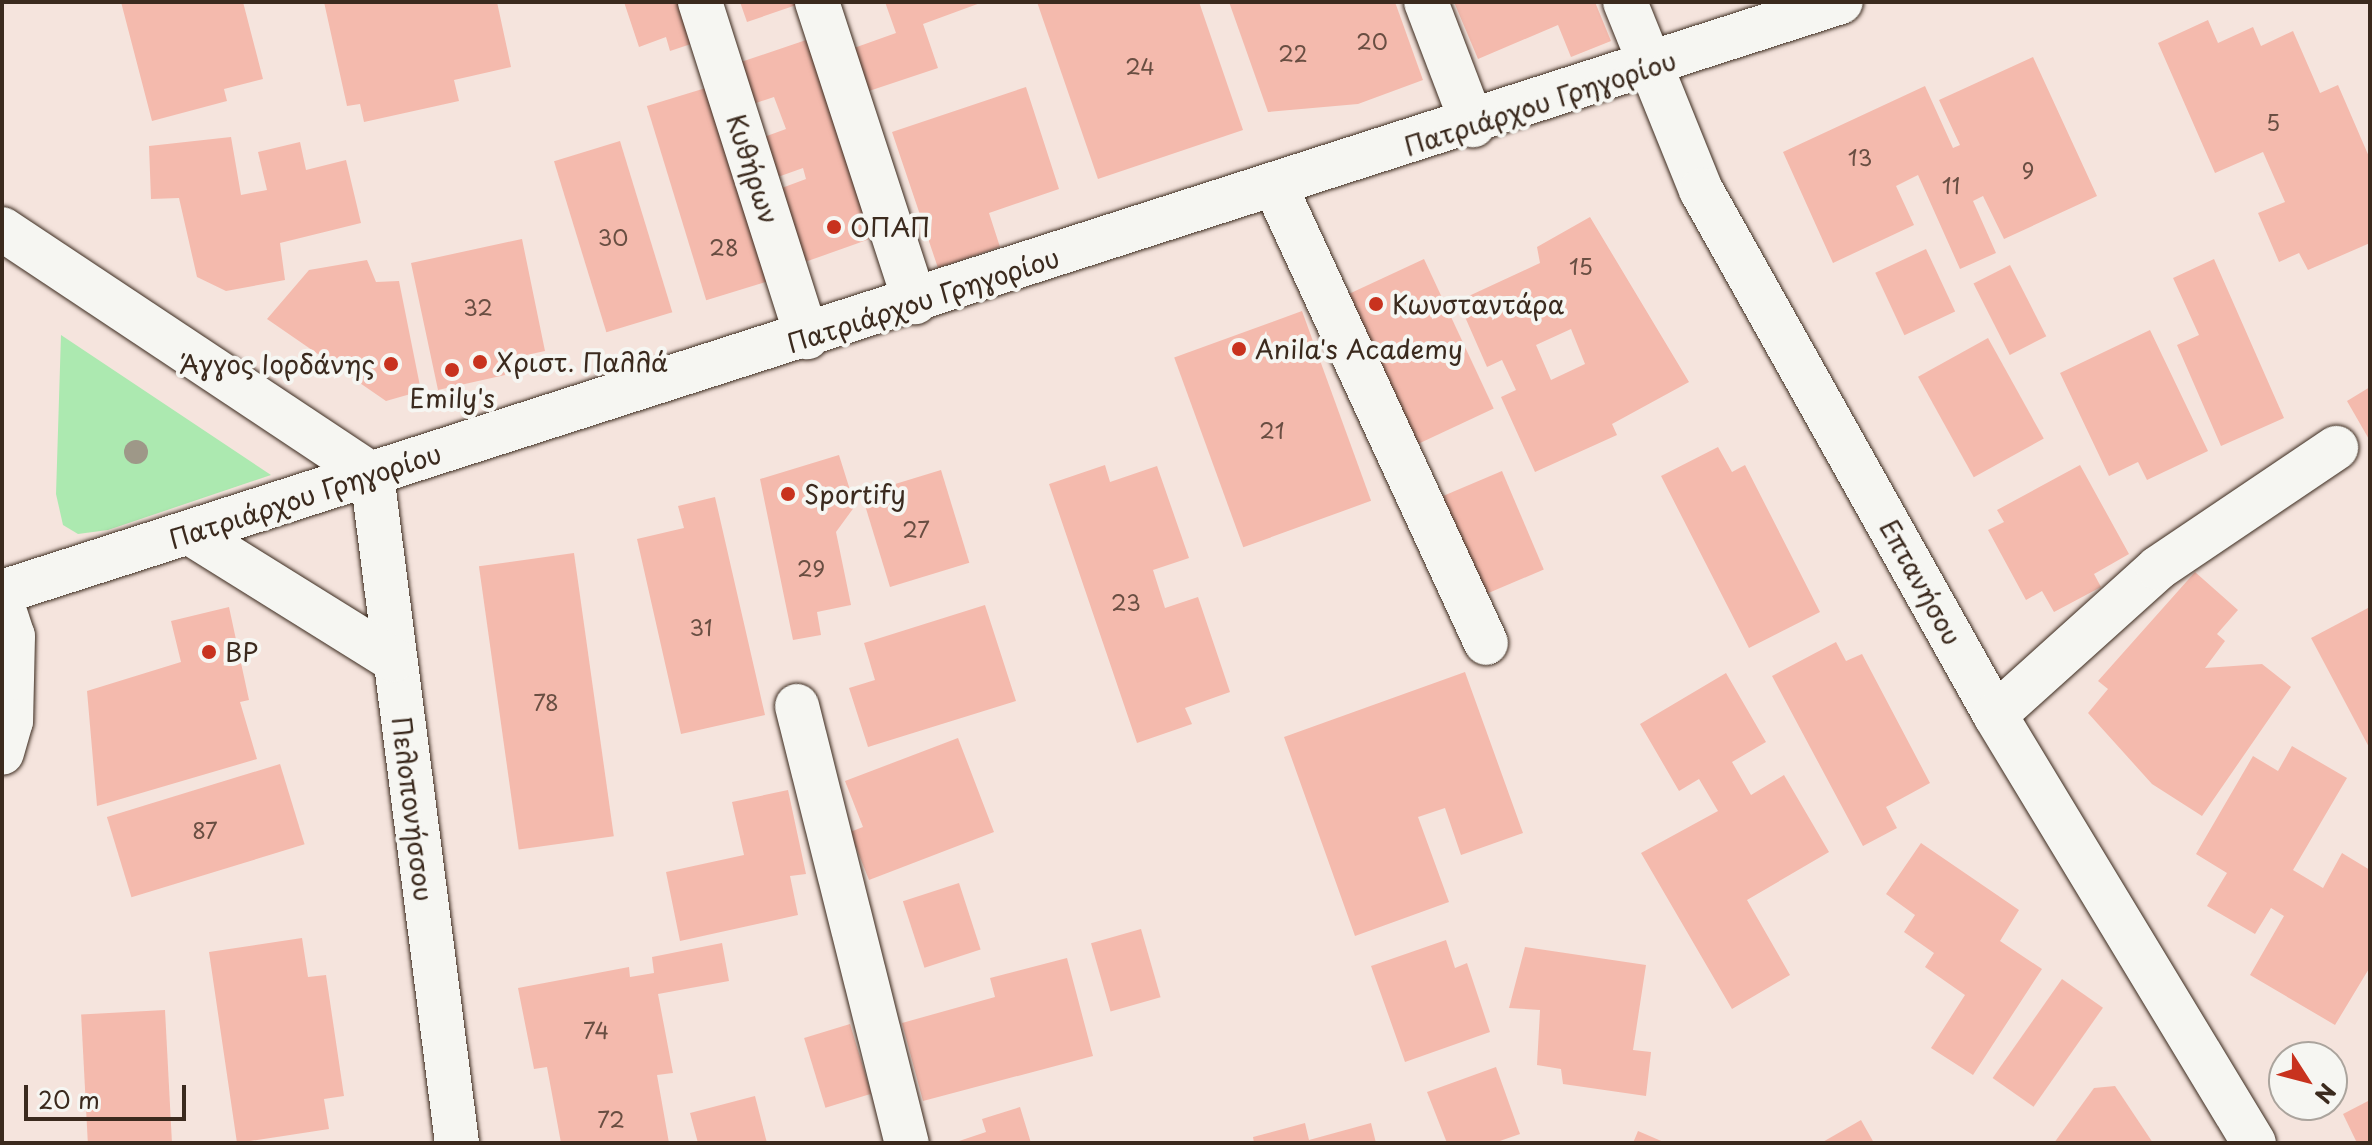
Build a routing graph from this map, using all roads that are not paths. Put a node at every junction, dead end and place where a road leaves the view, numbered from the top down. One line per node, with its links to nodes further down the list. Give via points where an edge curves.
1 (700, 2): 11 (street, Κυθήρων)
2 (817, 2): 10 (street)
3 (1426, 2): 7 (street)
4 (1625, 2): 6 (street, Επτανήσου)
5 (1841, 2): 6 (street, Πατριάρχου Γρηγορίου)
6 (1652, 68): 7 (street, Πατριάρχου Γρηγορίου); 20 (street, Επτανήσου, via 1696,181)
7 (1473, 125): 8 (street, Πατριάρχου Γρηγορίου)
8 (1276, 188): 10 (street, Πατριάρχου Γρηγορίου); 17 (street)
9 (2, 229): 13 (street)
10 (915, 302): 11 (street, Πατριάρχου Γρηγορίου)
11 (807, 337): 13 (street, Πατριάρχου Γρηγορίου)
12 (2336, 448): 20 (street, via 2158,568)
13 (372, 475): 14 (street, Πατριάρχου Γρηγορίου); 18 (street, Πελοπονήσσου)
14 (190, 533): 15 (street, Πατριάρχου Γρηγορίου); 18 (street)
15 (2, 592)
16 (2, 603): 21 (street, via 13,636 11,721)
17 (1486, 643)
18 (394, 660): 22 (street, Πελοπονήσσου)
19 (797, 706): 23 (street)
20 (1995, 715): 24 (street, Επτανήσου)
21 (2, 753)
22 (457, 1143)
23 (907, 1143)
24 (2254, 1143)

